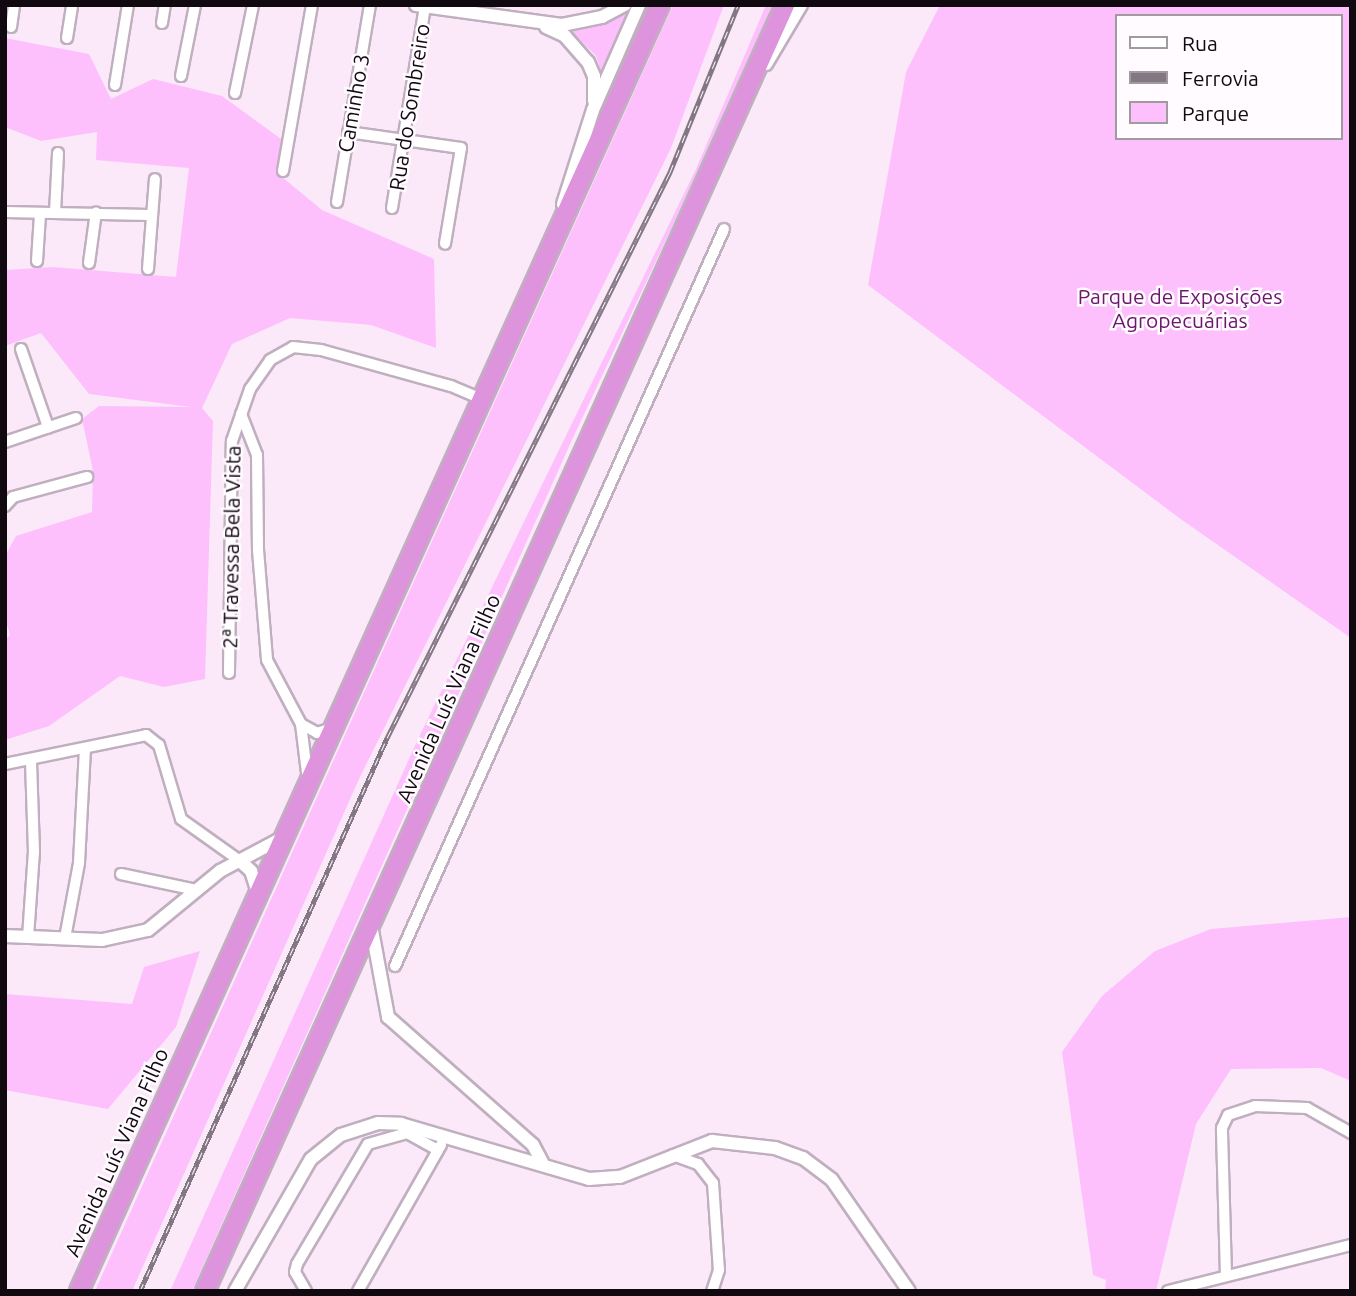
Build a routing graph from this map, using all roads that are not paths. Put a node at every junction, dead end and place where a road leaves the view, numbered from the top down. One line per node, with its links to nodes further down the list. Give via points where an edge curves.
1 (14, 5): 17 (street)
2 (72, 5): 18 (street)
3 (128, 5): 20 (street)
4 (165, 5): 15 (street)
5 (195, 5): 19 (street)
6 (253, 5): 21 (street)
7 (312, 5): 27 (street)
8 (370, 5): 24 (street, Caminho 3)
9 (625, 5): 16 (main road, via 580,24)
10 (639, 5): 22 (main road, Avenida Luís Viana Filho)
11 (660, 5): 40 (highway, Avenida Luís Viana Filho)
12 (785, 5): 23 (highway, Avenida Luís Viana Filho)
13 (801, 5): 23 (main road, Avenida Luís Viana Filho)
14 (421, 6): 16 (main road); 25 (street, Rua do Sombreiro)
15 (162, 23)
16 (542, 25): 22 (main road, via 565,36 588,62 595,83)
17 (11, 27)
18 (67, 38)
19 (181, 76)
20 (115, 85)
21 (235, 93)
22 (593, 110): 40 (main road, Avenida Luís Viana Filho)
23 (730, 124): 62 (highway, Avenida Luís Viana Filho)
24 (348, 132): 25 (street); 29 (street, Caminho 3)
25 (403, 139): 30 (street, Rua do Sombreiro); 37 (street, via 461,148)
26 (58, 153): 32 (street)
27 (283, 171)
28 (155, 179): 35 (street)
29 (337, 202)
30 (392, 208)
31 (5, 212): 34 (street)
32 (55, 212): 33 (street); 34 (street)
33 (96, 212): 35 (street); 39 (street)
34 (40, 214): 38 (street)
35 (149, 215): 41 (street)
36 (724, 229): 66 (street, via 485,773 397,962)
37 (445, 244)
38 (37, 261)
39 (89, 263)
40 (542, 266): 43 (highway, Avenida Luís Viana Filho)
41 (148, 269)
42 (21, 349): 46 (street)
43 (481, 399): 44 (street, 2ª Travessa Bela Vista, via 321,349 293,347 270,360 255,379); 52 (highway, Avenida Luís Viana Filho)
44 (241, 414): 50 (street, 2ª Travessa Bela Vista, via 230,467); 51 (street, via 257,455 267,660)
45 (76, 418): 46 (street)
46 (48, 426): 47 (street)
47 (5, 442)
48 (87, 477): 49 (street, via 13,497)
49 (5, 506)
50 (229, 673)
51 (301, 724): 52 (street, via 317,733); 56 (street, via 308,761)
52 (335, 726): 56 (highway, Avenida Luís Viana Filho)
53 (85, 748): 54 (street); 58 (street, via 142,734 156,741 181,819); 65 (street, via 80,856)
54 (31, 761): 55 (street); 64 (street, via 34,852)
55 (5, 764)
56 (301, 801): 57 (highway, Avenida Luís Viana Filho)
57 (284, 838): 58 (main road); 61 (highway, Avenida Luís Viana Filho)
58 (240, 861): 60 (main road); 61 (main road, via 251,871)
59 (121, 874): 60 (street)
60 (196, 890): 65 (main road, via 148,930 102,940)
61 (257, 893): 74 (highway, Avenida Luís Viana Filho)
62 (370, 923): 66 (main road); 75 (highway, Avenida Luís Viana Filho)
63 (5, 936): 64 (main road)
64 (28, 937): 65 (main road)
65 (65, 938)
66 (379, 974): 71 (main road, via 388,1017 533,1145)
67 (1351, 1133): 73 (street, via 1307,1108 1255,1106 1228,1115 1222,1128)
68 (444, 1137): 69 (street); 71 (main road, via 536,1166); 76 (main road, via 378,1122 330,1141 292,1187)
69 (438, 1150): 77 (street, via 407,1133 368,1144 297,1264 295,1272); 78 (street)
70 (671, 1154): 71 (main road, via 603,1180); 79 (street, via 698,1164 713,1183 719,1270); 80 (main road, via 730,1140 803,1158 832,1181)
71 (542, 1162)
72 (1351, 1245): 73 (street)
73 (1226, 1275): 81 (street)
74 (79, 1291)
75 (205, 1291)
76 (235, 1291)
77 (306, 1291)
78 (358, 1291)
79 (712, 1291)
80 (909, 1291)
81 (1168, 1291)

